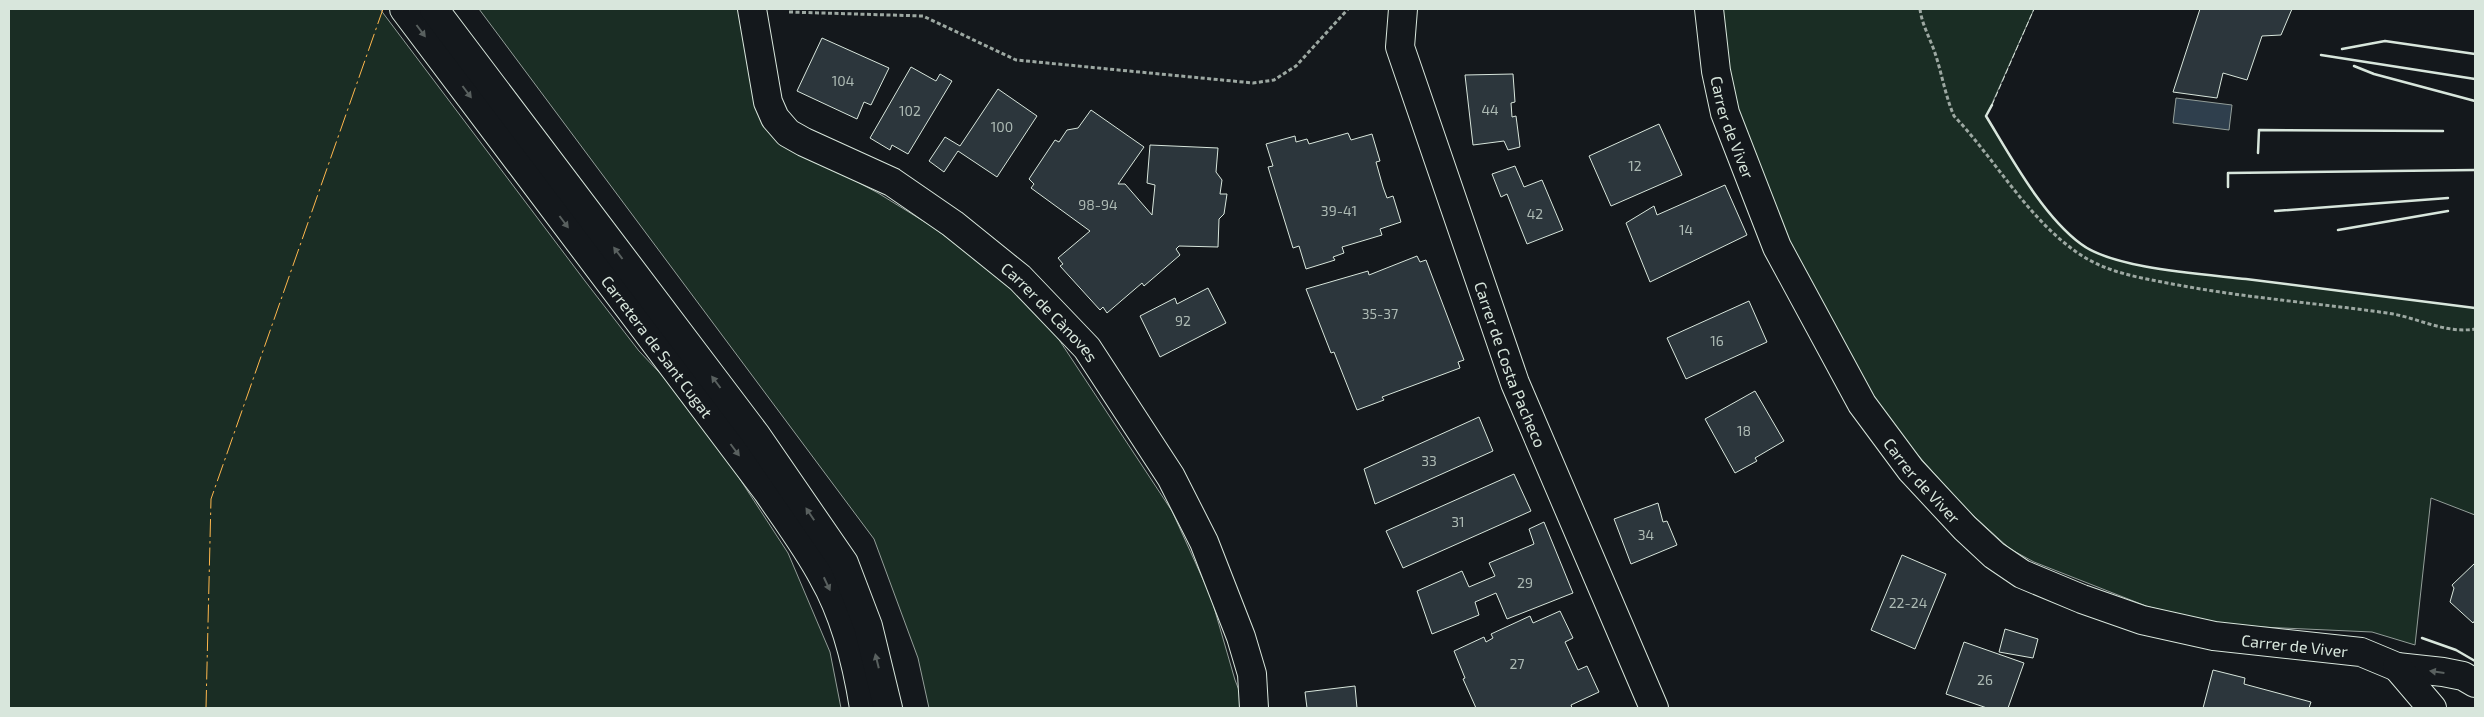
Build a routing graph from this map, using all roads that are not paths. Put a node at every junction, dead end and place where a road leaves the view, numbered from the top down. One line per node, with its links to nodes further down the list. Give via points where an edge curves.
1 (404, 9): 8 (street, Carretera de Sant Cugat, one-way to 8, via 767,491 805,548 824,578 841,615 859,674)
2 (434, 9): 9 (street, Carretera de Sant Cugat, one-way to 2, via 868,626 844,563 756,435)
3 (752, 9): 10 (street, Carrer de Cànoves, via 762,82 775,118 788,133 892,182 953,224 1020,278 1087,348 1171,478 1204,542 1241,637 1252,674)
4 (1403, 9): 11 (street, Carrer de Costa Pacheco, via 1400,47 1515,383)
5 (1709, 9): 6 (street, Carrer de Viver, via 1725,113 1776,247 1862,404 1911,470 1965,528 1994,555 2022,574 2142,620 2214,636 2361,652)
6 (2397, 667): 7 (street, one-way to 6, via 2463,676); 12 (street)
7 (2475, 683)
8 (864, 708)
9 (888, 708)
10 (1254, 708)
11 (1654, 708)
12 (2432, 708)

